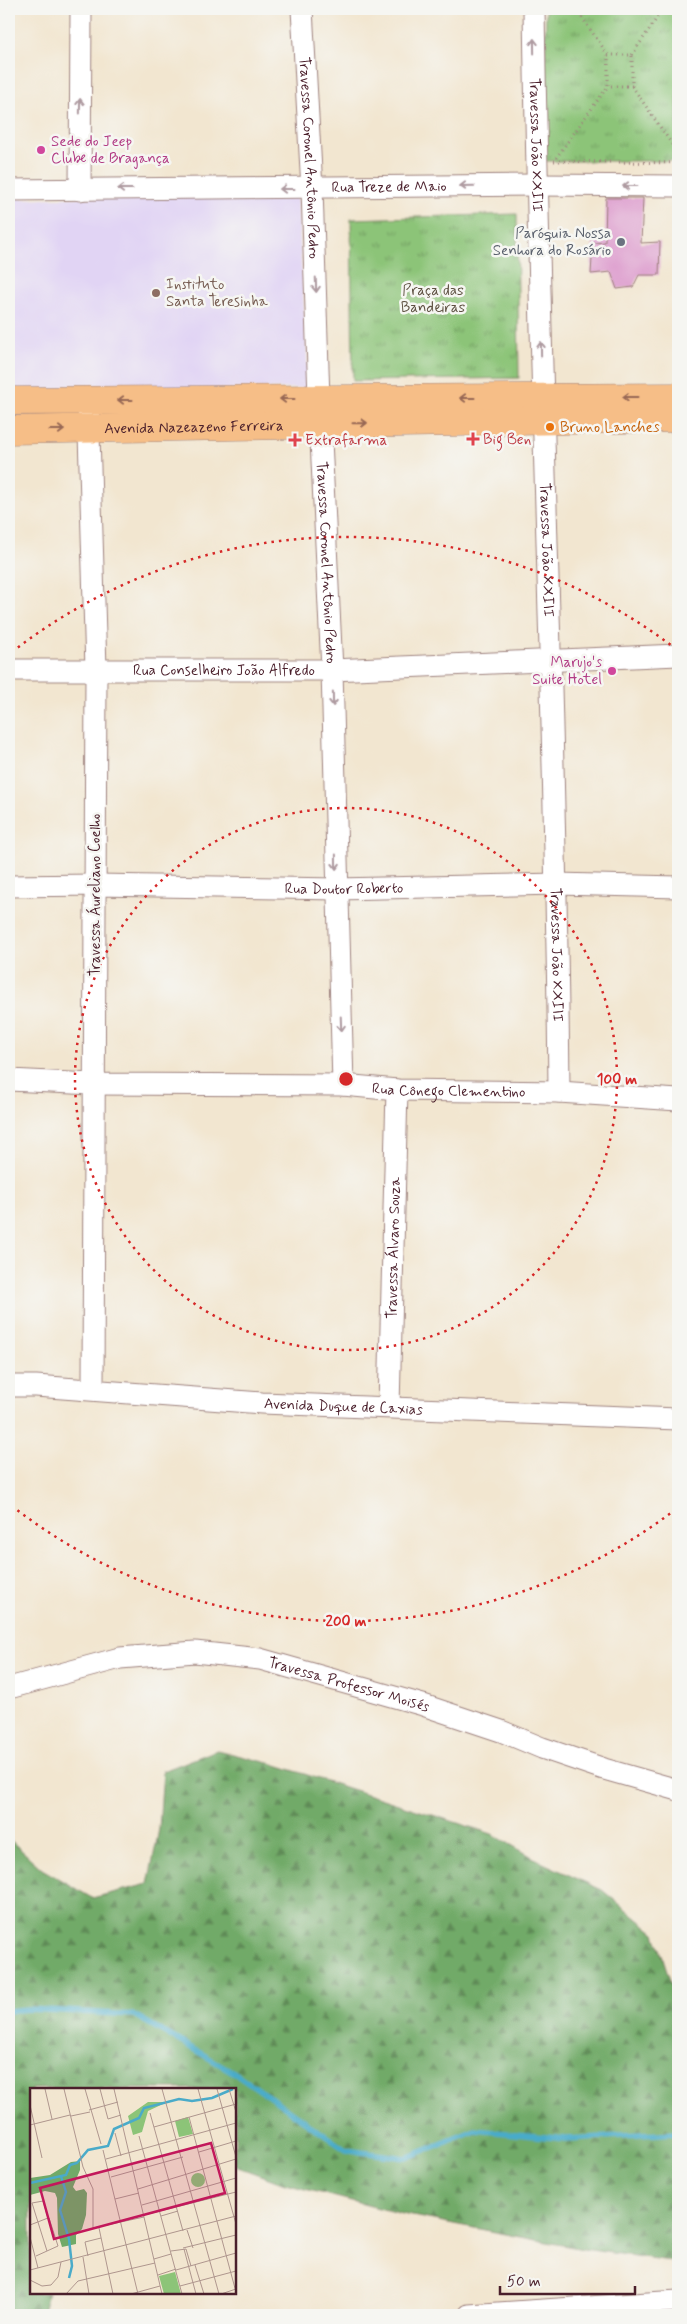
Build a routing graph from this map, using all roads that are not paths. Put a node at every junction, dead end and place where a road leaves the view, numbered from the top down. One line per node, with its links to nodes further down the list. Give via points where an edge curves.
1 (81, 9): 8 (street, one-way to 1)
2 (302, 9): 6 (street, Travessa Coronel Antônio Pedro)
3 (534, 9): 4 (street, Travessa João XXIII, one-way to 3)
4 (546, 185): 5 (street, Rua Treze de Maio, one-way to 4); 6 (street, Rua Treze de Maio, one-way to 6); 12 (street, Travessa João XXIII, one-way to 4)
5 (678, 186)
6 (312, 189): 8 (street, Rua Treze de Maio, one-way to 8); 13 (street, Travessa Coronel Antônio Pedro, one-way to 13)
7 (9, 190): 8 (street, Rua Treze de Maio)
8 (80, 190)
9 (678, 397): 12 (main road, Avenida Nazeazeno Ferreira, one-way to 12)
10 (88, 400): 11 (main road, Avenida Nazeazeno Ferreira); 13 (main road, Avenida Nazeazeno Ferreira, one-way to 10); 16 (street, Travessa Áureliano Coelho)
11 (9, 402)
12 (543, 408): 13 (main road, Avenida Nazeazeno Ferreira); 14 (main road, Avenida Nazeazeno Ferreira); 18 (street, Travessa João XXIII)
13 (320, 411): 16 (main road, Avenida Nazeazeno Ferreira); 21 (street, Travessa Coronel Antônio Pedro)
14 (678, 418)
15 (9, 430): 16 (main road, Avenida Nazeazeno Ferreira, one-way to 16)
16 (90, 430): 20 (street, Travessa Áureliano Coelho)
17 (678, 655): 18 (street, Rua Conselheiro João Alfredo)
18 (552, 660): 21 (street, Rua Conselheiro João Alfredo); 22 (street, Travessa João XXIII)
19 (9, 670): 20 (street, Rua Conselheiro João Alfredo)
20 (96, 670): 21 (street, Rua Conselheiro João Alfredo); 23 (street, Travessa Áureliano Coelho)
21 (332, 670): 26 (street, Travessa Coronel Antônio Pedro, one-way to 26)
22 (557, 884): 25 (street, Rua Doutor Roberto); 26 (street, Rua Doutor Roberto); 31 (street, Travessa João XXIII)
23 (96, 885): 24 (street, Rua Doutor Roberto); 26 (street, Rua Doutor Roberto); 28 (street, Travessa Áureliano Coelho)
24 (9, 886)
25 (678, 887)
26 (337, 888): 29 (street, Travessa Coronel Antônio Pedro, one-way to 29)
27 (9, 1080): 28 (street, Rua Cônego Clementino)
28 (93, 1084): 29 (street, Rua Cônego Clementino); 34 (street, Travessa Áureliano Coelho)
29 (343, 1085): 30 (street, Rua Cônego Clementino)
30 (396, 1090): 31 (street, Rua Cônego Clementino); 35 (street, Travessa Álvaro Souza)
31 (559, 1092): 32 (street, Rua Cônego Clementino)
32 (678, 1100)
33 (9, 1386): 34 (street, Avenida Duque de Caxias)
34 (92, 1389): 35 (street, Avenida Duque de Caxias, via 262,1403)
35 (390, 1407): 36 (street, Avenida Duque de Caxias)
36 (678, 1418)
37 (9, 1688): 38 (street, Travessa Professor Moisés, via 120,1658 195,1652 260,1660 423,1705 587,1763)
38 (678, 1790)
39 (678, 2301): 40 (street)
40 (469, 2315)

